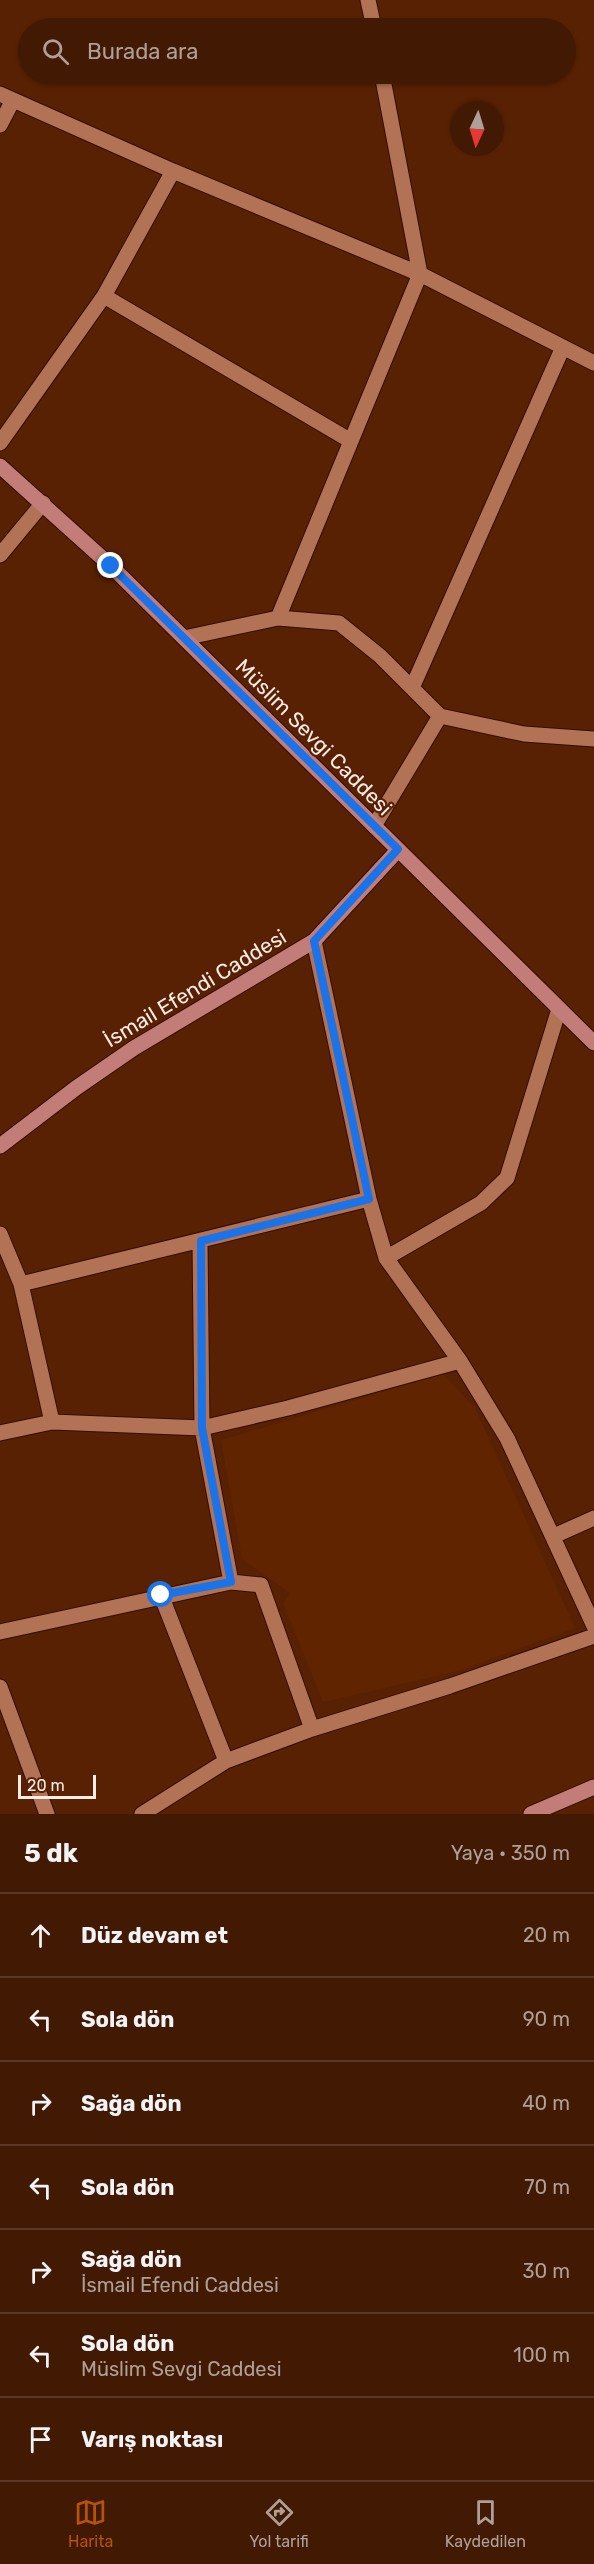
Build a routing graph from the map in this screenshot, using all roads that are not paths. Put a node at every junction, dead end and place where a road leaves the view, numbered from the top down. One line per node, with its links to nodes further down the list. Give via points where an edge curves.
1 (368, 0): 2 (street)
2 (372, 18)
3 (384, 84): 7 (street)
4 (7, 97): 5 (street); 6 (street)
5 (0, 125)
6 (173, 171): 7 (street); 8 (street)
7 (420, 274): 9 (street); 11 (street)
8 (104, 296): 11 (street); 12 (street)
9 (563, 347): 10 (street); 18 (street)
10 (594, 363)
11 (351, 441): 16 (street)
12 (0, 443)
13 (0, 466): 14 (main road, Müslim Sevgi Caddesi)
14 (43, 503): 15 (street); 17 (main road, Müslim Sevgi Caddesi)
15 (0, 555)
16 (278, 618): 17 (street); 18 (street, via 339,623)
17 (183, 638): 21 (main road, Müslim Sevgi Caddesi)
18 (412, 688): 19 (street)
19 (440, 716): 20 (street, via 524,734); 21 (street)
20 (594, 739)
21 (374, 826): 22 (main road, Müslim Sevgi Caddesi)
22 (398, 849): 23 (main road, İsmail Efendi Caddesi); 24 (main road, Müslim Sevgi Caddesi)
23 (314, 941): 26 (main road, İsmail Efendi Caddesi, via 134,1048); 27 (street)
24 (559, 1009): 25 (main road, Müslim Sevgi Caddesi); 30 (street, via 507,1178 481,1203)
25 (594, 1043)
26 (0, 1146)
27 (369, 1199): 29 (street); 30 (street)
28 (0, 1234): 31 (street)
29 (201, 1241): 31 (street); 34 (street)
30 (386, 1258): 32 (street)
31 (21, 1284): 33 (street)
32 (459, 1361): 34 (street); 37 (street, via 507,1438)
33 (52, 1422): 34 (street); 35 (street)
34 (202, 1428): 38 (street)
35 (0, 1433)
36 (594, 1518): 37 (street)
37 (554, 1536): 40 (street)
38 (231, 1582): 39 (street); 44 (street, via 261,1585)
39 (161, 1595): 41 (street); 45 (street)
40 (594, 1626)
41 (0, 1632)
42 (594, 1636): 44 (street)
43 (0, 1687): 47 (street)
44 (312, 1729): 45 (street)
45 (226, 1761): 48 (street)
46 (594, 1787): 49 (main road)
47 (48, 1814)
48 (142, 1814)
49 (531, 1814)

